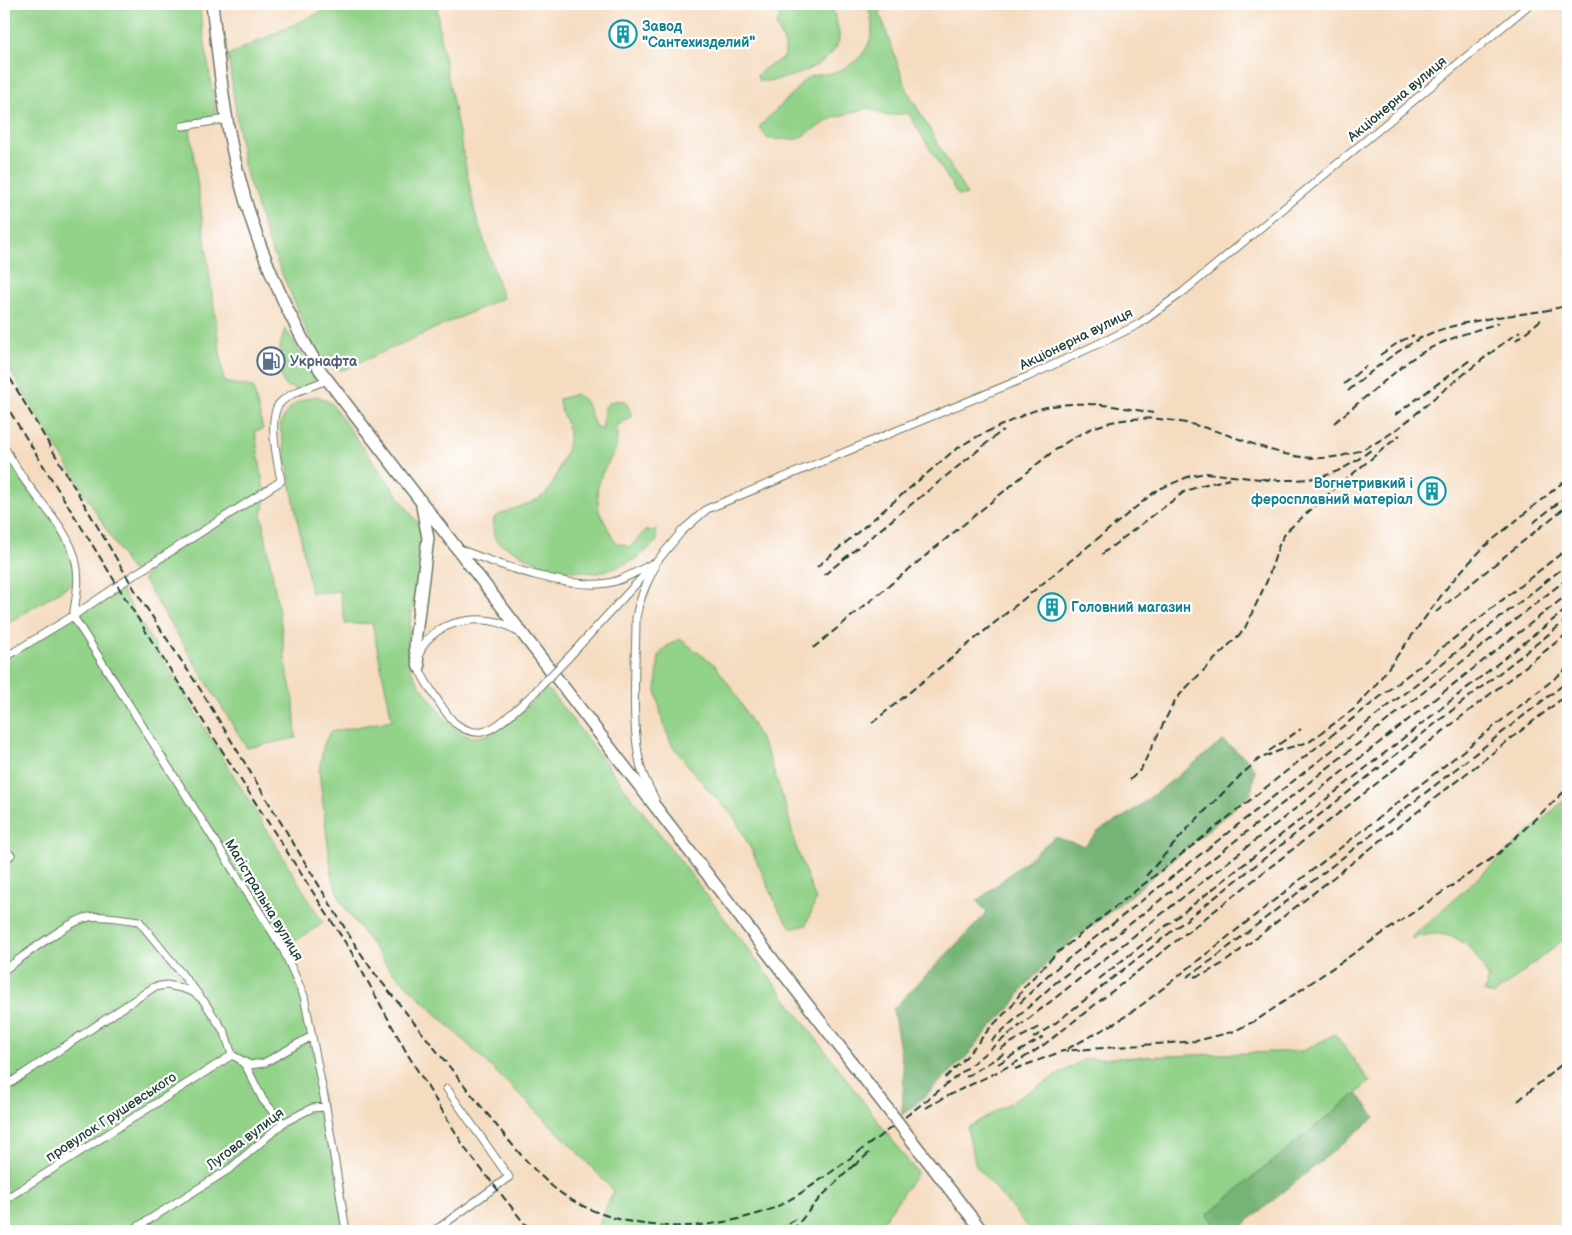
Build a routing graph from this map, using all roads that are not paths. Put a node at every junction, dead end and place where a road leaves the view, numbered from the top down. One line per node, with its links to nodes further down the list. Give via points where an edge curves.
1 (212, 4): 3 (main road)
2 (1530, 4): 9 (street, Акціонерна вулиця, via 1183,292 1138,324 1027,377 718,504 694,521)
3 (227, 119): 4 (street); 5 (main road, via 239,176 264,251 299,334)
4 (183, 126)
5 (327, 380): 7 (main road); 10 (street, via 295,393 277,406 274,422 281,481)
6 (4, 447): 10 (street, via 71,546 77,571)
7 (421, 502): 8 (main road); 13 (main road, via 428,538 415,648)
8 (458, 548): 9 (street, via 504,567 581,583 615,582); 11 (main road)
9 (658, 560): 13 (street, Акціонерна вулиця, bridge, via 531,696 493,727 471,731 456,724); 14 (street, via 638,611 635,724 643,774)
10 (73, 616): 12 (street); 19 (street, Магістральна вулиця, via 282,949 304,996)
11 (525, 637): 13 (street, via 492,620 458,622 434,633 426,641); 14 (main road)
12 (4, 658)
13 (419, 667)
14 (667, 821): 30 (main road, bridge)
15 (11, 855): 16 (street)
16 (4, 860)
17 (4, 970): 18 (street, via 68,926 88,918 139,920)
18 (203, 1000): 20 (street, via 225,1032); 22 (street, via 181,988 168,985 154,987)
19 (312, 1036): 21 (street, via 264,1063 250,1065); 24 (street, Магістральна вулиця)
20 (232, 1055): 21 (street); 26 (street, провулок Грушевського)
21 (241, 1060): 25 (street, via 263,1100)
22 (4, 1087)
23 (447, 1089): 29 (street, via 509,1177)
24 (326, 1107): 25 (street, Лугова вулиця, via 312,1108); 28 (street, Магістральна вулиця)
25 (283, 1123): 27 (street, Лугова вулиця, via 231,1168)
26 (4, 1200)
27 (131, 1231)
28 (346, 1231)
29 (432, 1231)
30 (982, 1231)

